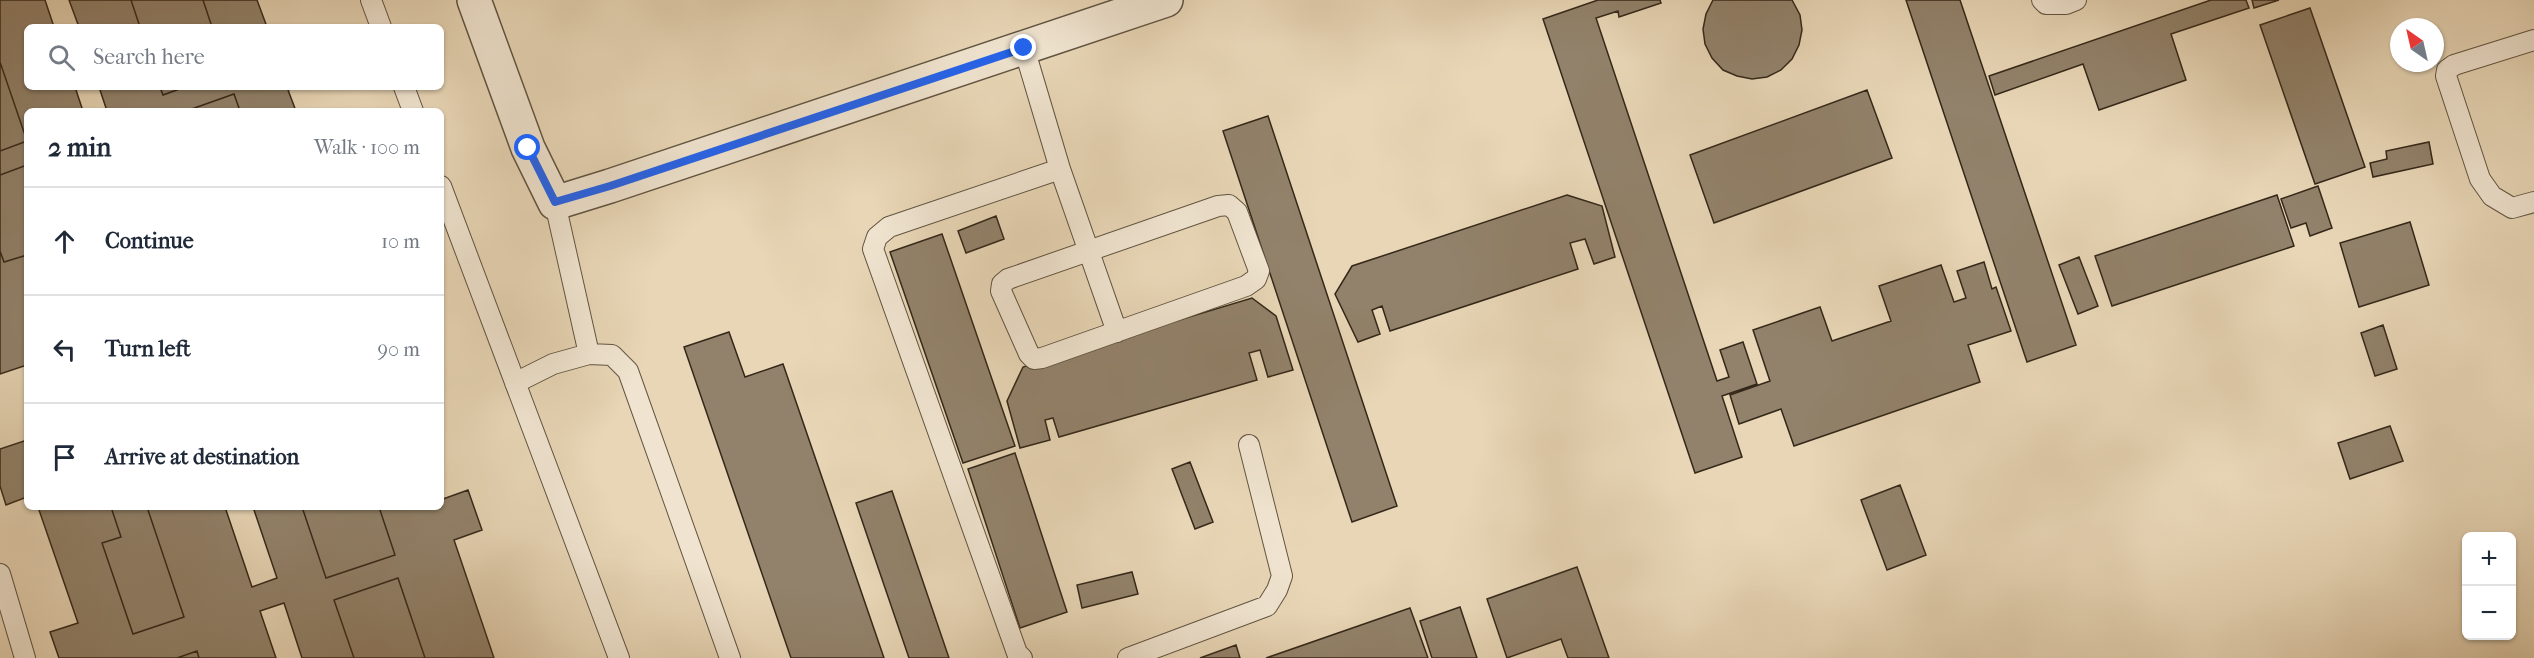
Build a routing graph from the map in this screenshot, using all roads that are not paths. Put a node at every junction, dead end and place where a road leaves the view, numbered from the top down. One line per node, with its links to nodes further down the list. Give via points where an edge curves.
1 (371, 0): 6 (lane)
2 (474, 0): 13 (street, via 528,148)
3 (1166, 0): 8 (street)
4 (2042, 0): 5 (lane, via 2046,4)
5 (2076, 0)
6 (380, 24)
7 (2534, 40): 14 (lane, via 2454,65 2446,76 2480,179 2492,196 2512,208)
8 (1024, 48): 11 (lane); 13 (street)
9 (405, 90): 10 (lane)
10 (412, 108)
11 (1059, 169): 15 (lane); 24 (lane, via 889,227 877,237 873,249)
12 (444, 194): 18 (lane)
13 (555, 202): 17 (lane)
14 (2534, 202)
15 (1089, 250): 16 (lane); 16 (lane, via 1008,279 1001,291 1034,359); 16 (lane, via 1218,206 1228,206 1238,212 1259,271 1246,286)
16 (1117, 332)
17 (588, 354): 18 (lane, via 553,364); 23 (lane, via 612,355 628,371)
18 (515, 383): 22 (lane)
19 (1249, 445): 25 (lane, via 1282,576 1277,590 1267,606)
20 (0, 574): 21 (lane)
21 (25, 658)
22 (619, 658)
23 (730, 658)
24 (1022, 658)
25 (1128, 658)

